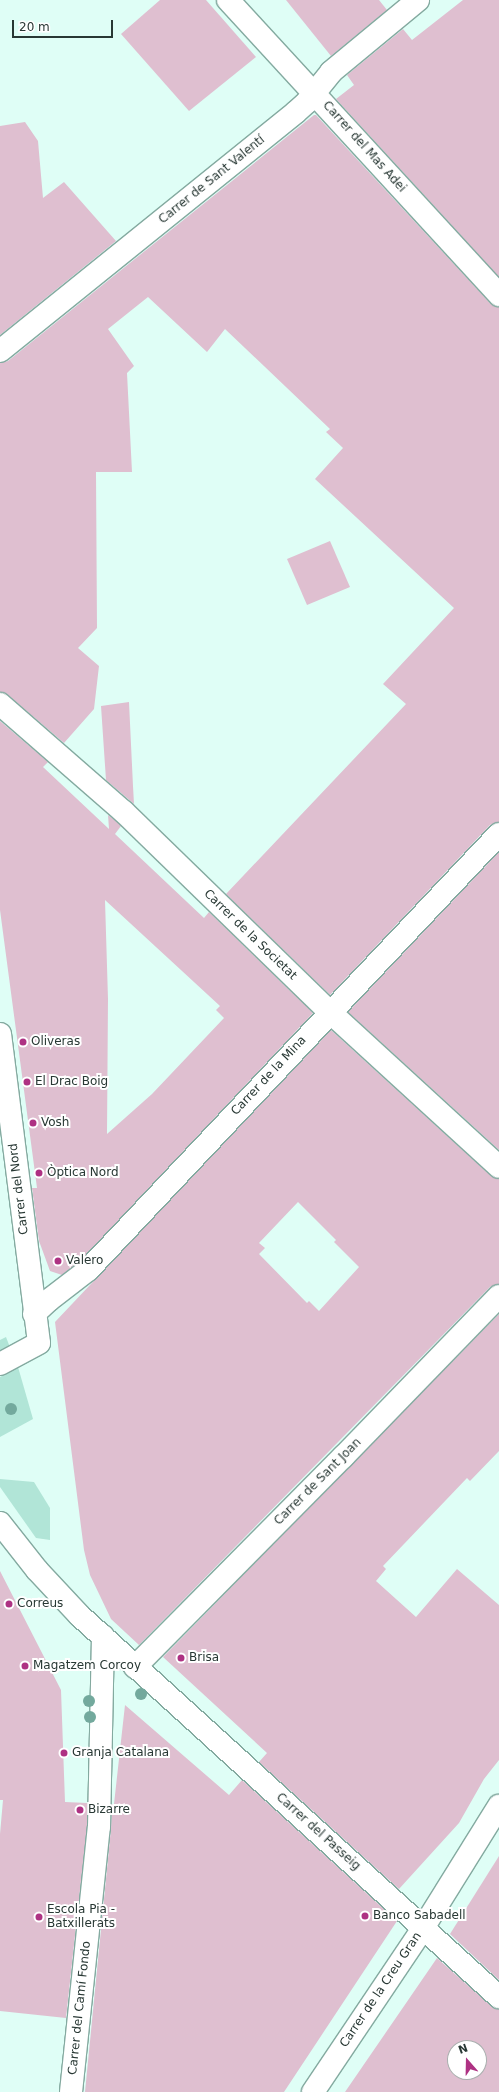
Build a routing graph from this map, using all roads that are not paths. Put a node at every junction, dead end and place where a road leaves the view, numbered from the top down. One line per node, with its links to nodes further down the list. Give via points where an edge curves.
1 (228, 0): 3 (street, Carrer del Mas Adei)
2 (418, 0): 3 (street, Carrer de Sant Valentí, via 331,72)
3 (315, 92): 4 (street, Carrer del Mas Adei); 5 (street, Carrer de Sant Valentí, via 296,112)
4 (499, 295)
5 (0, 351)
6 (0, 704): 8 (street, Carrer de la Societat, via 124,812)
7 (499, 834): 8 (street, Carrer de la Mina)
8 (330, 1012): 10 (street, Carrer de la Societat); 12 (street, Carrer de la Mina, via 88,1270)
9 (0, 1034): 12 (street, Carrer del Nord)
10 (499, 1167)
11 (499, 1296): 16 (street, Carrer de Sant Joan)
12 (34, 1314): 13 (street, Carrer del Nord, via 39,1343)
13 (0, 1364)
14 (0, 1523): 15 (street, Carrer del Passeig, via 56,1590)
15 (103, 1636): 16 (street, Carrer del Passeig); 20 (street, Carrer del Camí Fondo, via 99,1827)
16 (136, 1667): 18 (street, Carrer del Passeig)
17 (499, 1806): 18 (street, Carrer de la Creu Gran)
18 (423, 1928): 19 (street, Carrer del Passeig); 21 (street, Carrer de la Creu Gran)
19 (499, 1997)
20 (71, 2092)
21 (313, 2092)

